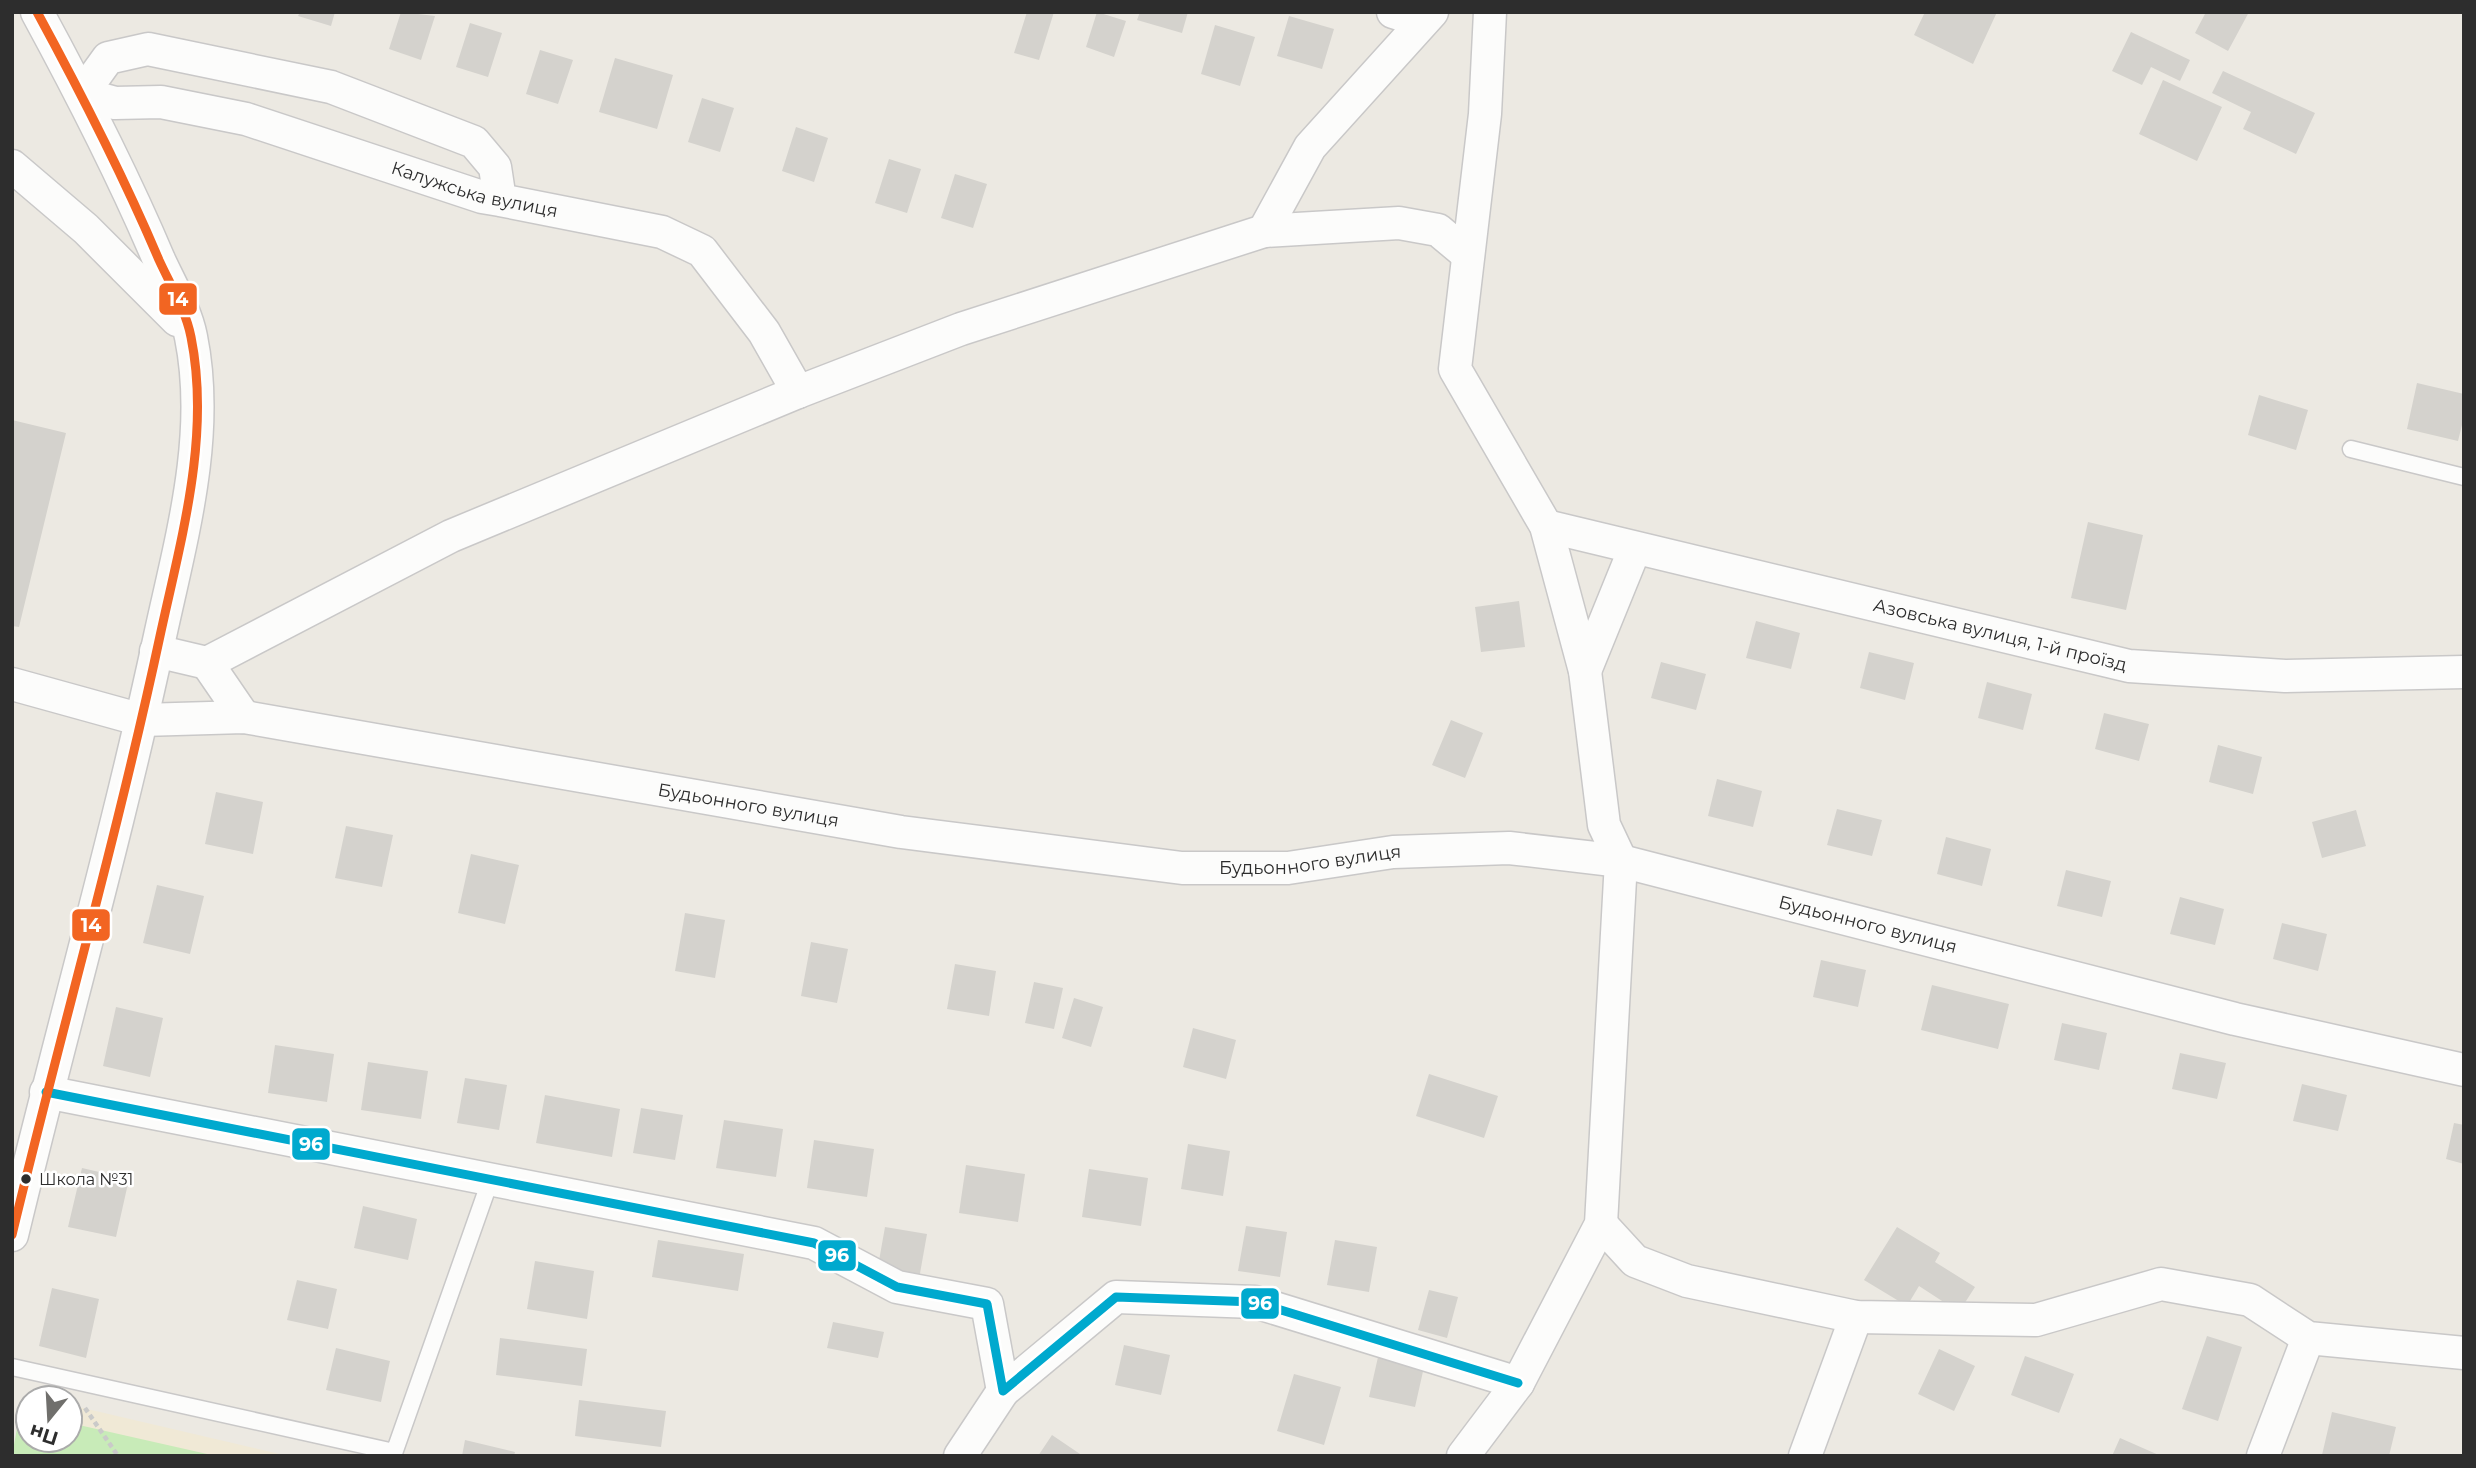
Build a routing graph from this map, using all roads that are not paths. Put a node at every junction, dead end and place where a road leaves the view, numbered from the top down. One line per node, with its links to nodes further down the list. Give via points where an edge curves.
1 (37, 12): 4 (street)
2 (1490, 12): 8 (street, via 1485,114)
3 (1416, 15): 7 (street, via 1310,147)
4 (82, 94): 6 (street, Калужська вулиця, via 115,103 161,102 246,119); 6 (street, via 108,58 148,49 331,87 474,142 495,167); 9 (street)
5 (12, 166): 9 (street, via 86,229)
6 (500, 200): 10 (street, Калужська вулиця, via 662,232 702,251 764,332)
7 (1264, 231): 8 (street, via 1399,223 1438,230); 10 (street, via 961,328)
8 (1468, 255): 13 (street, via 1455,369)
9 (191, 334): 15 (street, via 197,436 187,508)
10 (798, 392): 16 (street, via 451,536)
11 (2351, 449): 12 (lane)
12 (2464, 477)
13 (1546, 526): 14 (street, Азовська вулиця, 1-й проїзд); 17 (street)
14 (1635, 548): 17 (street); 18 (street, Азовська вулиця, 1-й проїзд, via 2129,666 2285,676)
15 (156, 651): 16 (street); 21 (street)
16 (207, 663): 20 (street)
17 (1585, 671): 22 (street, via 1604,825)
18 (2464, 672)
19 (12, 684): 21 (street, Будьонного вулиця)
20 (244, 717): 21 (street, Будьонного вулиця); 22 (street, Будьонного вулиця, via 901,832 1182,868 1288,868 1393,852 1509,848)
21 (142, 720): 24 (street)
22 (1622, 861): 23 (street, Будьонного вулиця, via 2235,1019); 26 (street)
23 (2464, 1070)
24 (46, 1092): 25 (street); 27 (street)
25 (490, 1181): 33 (street, via 814,1243 897,1287 987,1304); 34 (lane)
26 (1601, 1224): 28 (street, via 1635,1261 1687,1282); 32 (street)
27 (12, 1235)
28 (1856, 1317): 29 (street, via 2036,1320 2161,1284 2250,1300); 37 (street)
29 (2308, 1338): 30 (street); 38 (street)
30 (2464, 1353)
31 (12, 1367): 34 (lane)
32 (1518, 1383): 33 (street, via 1255,1303 1116,1297); 36 (street)
33 (1003, 1391): 35 (street)
34 (393, 1454)
35 (960, 1456)
36 (1463, 1456)
37 (1805, 1456)
38 (2263, 1456)

